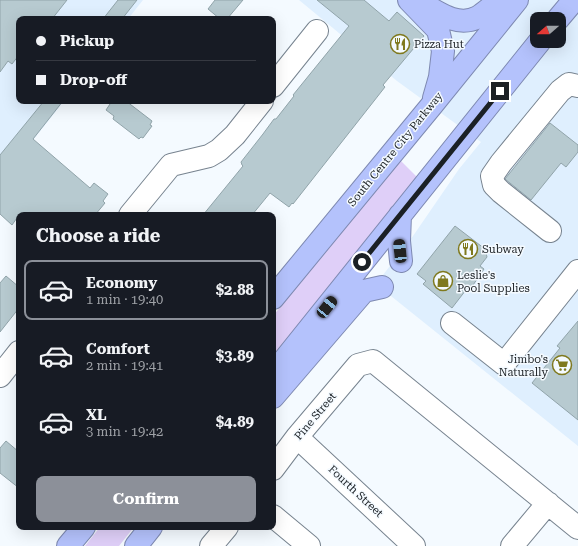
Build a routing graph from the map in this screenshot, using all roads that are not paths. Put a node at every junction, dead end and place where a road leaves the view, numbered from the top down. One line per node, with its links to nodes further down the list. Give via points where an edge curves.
1 (409, 0): 12 (highway, via 438,30 443,51 440,77)
2 (416, 0): 3 (highway, via 457,21 476,18)
3 (500, 0)
4 (516, 0): 12 (highway, South Centre City Parkway)
5 (574, 0): 6 (highway)
6 (564, 12)
7 (317, 31): 9 (street)
8 (534, 48): 14 (highway)
9 (276, 82)
10 (578, 86): 15 (street, via 569,84 560,91 492,176 494,184 501,192)
11 (260, 104): 13 (street, via 219,150 209,156 171,165)
12 (432, 105): 19 (highway, South Centre City Parkway)
13 (132, 212)
14 (400, 215): 16 (highway); 22 (highway)
15 (550, 232)
16 (401, 261)
17 (578, 271): 20 (street, via 504,364)
18 (382, 287): 24 (highway, via 364,291)
19 (276, 294)
20 (452, 323)
21 (16, 356): 23 (street)
22 (276, 370)
23 (0, 376)
24 (276, 394)
25 (297, 437): 26 (street, Pine Street); 27 (street, Pine Street, via 358,365 373,361); 37 (street, Fourth Street)
26 (276, 465)
27 (548, 503): 29 (street); 38 (street)
28 (276, 518): 36 (street)
29 (578, 528)
30 (81, 530): 33 (highway)
31 (149, 530): 34 (highway)
32 (224, 530): 35 (street)
33 (68, 546)
34 (136, 546)
35 (211, 546)
36 (309, 546)
37 (414, 546)
38 (512, 546)

